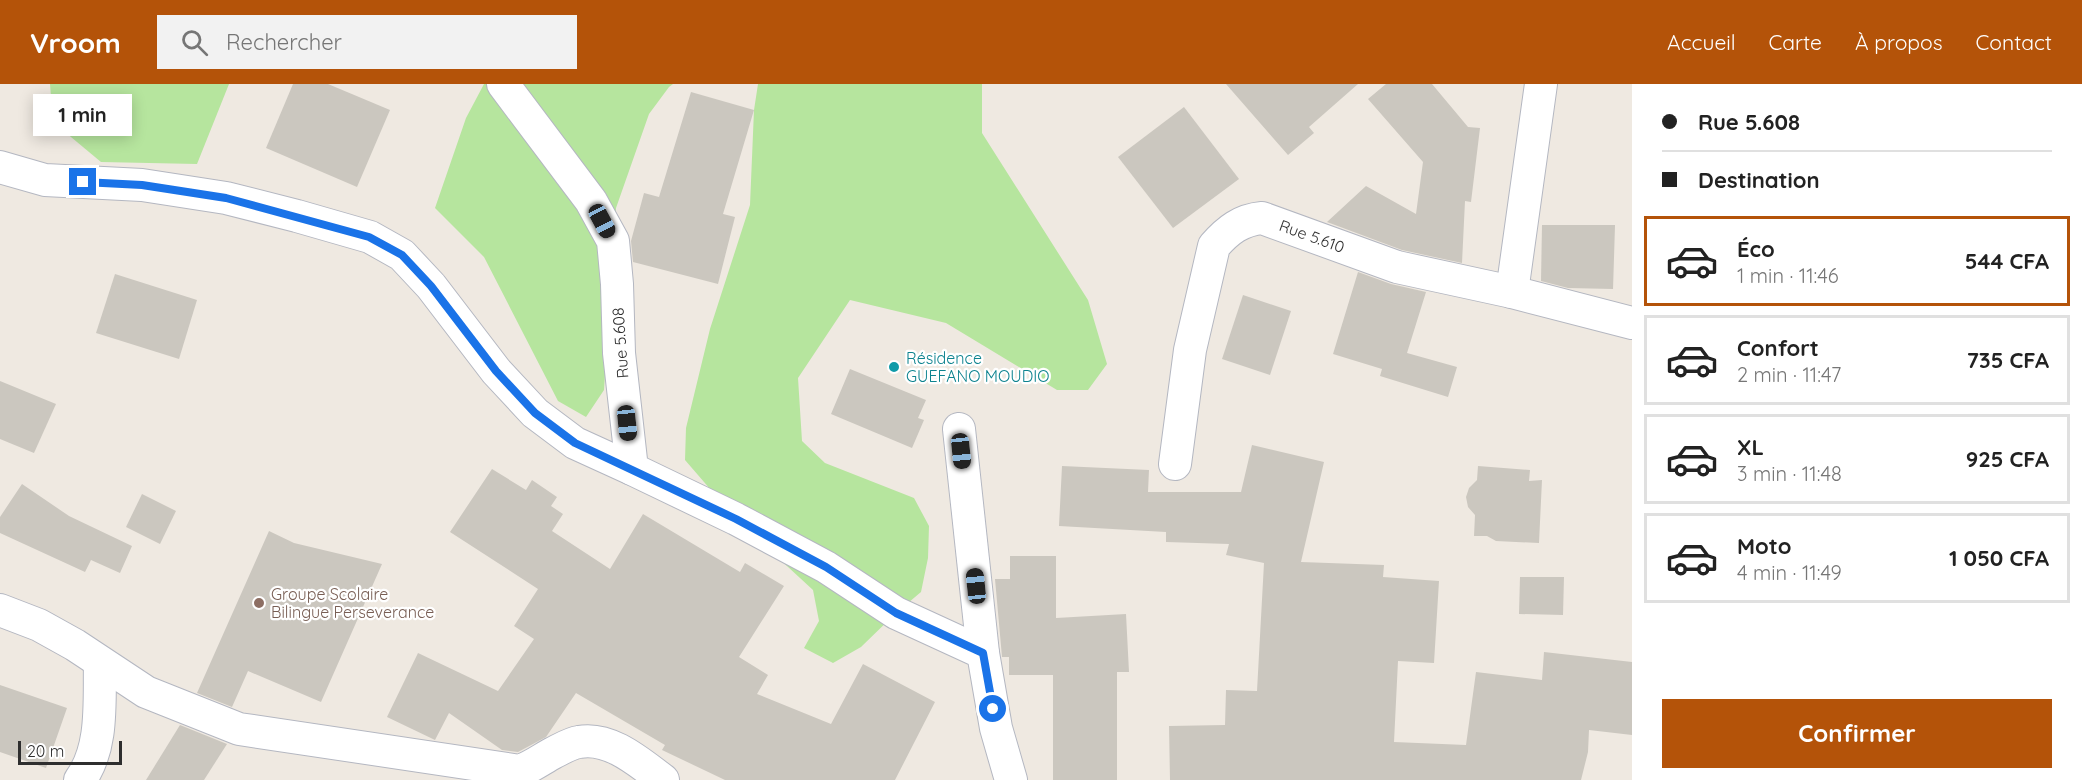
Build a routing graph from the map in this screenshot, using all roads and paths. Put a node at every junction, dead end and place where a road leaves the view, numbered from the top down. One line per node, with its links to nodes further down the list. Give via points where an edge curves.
1 (503, 84): 8 (street, Rue 5.608, via 591,201 613,241)
2 (1541, 84): 4 (street)
3 (0, 166): 8 (street, via 45,180 142,185 226,198 369,237 402,255 535,413 575,443)
4 (1512, 292): 5 (street, Rue 5.610); 7 (street, Rue 5.610, via 1397,267 1262,218 1239,223 1214,246 1190,350)
5 (1632, 322)
6 (959, 429): 10 (street)
7 (1174, 464)
8 (632, 470): 10 (street, via 826,567 896,613)
9 (0, 610): 11 (street, via 39,625)
10 (983, 653): 14 (street, via 996,728)
11 (100, 663): 12 (street, via 95,748); 13 (street, via 146,692 240,729 520,771 579,742 600,742 629,755)
12 (81, 780)
13 (663, 780)
14 (1011, 780)

